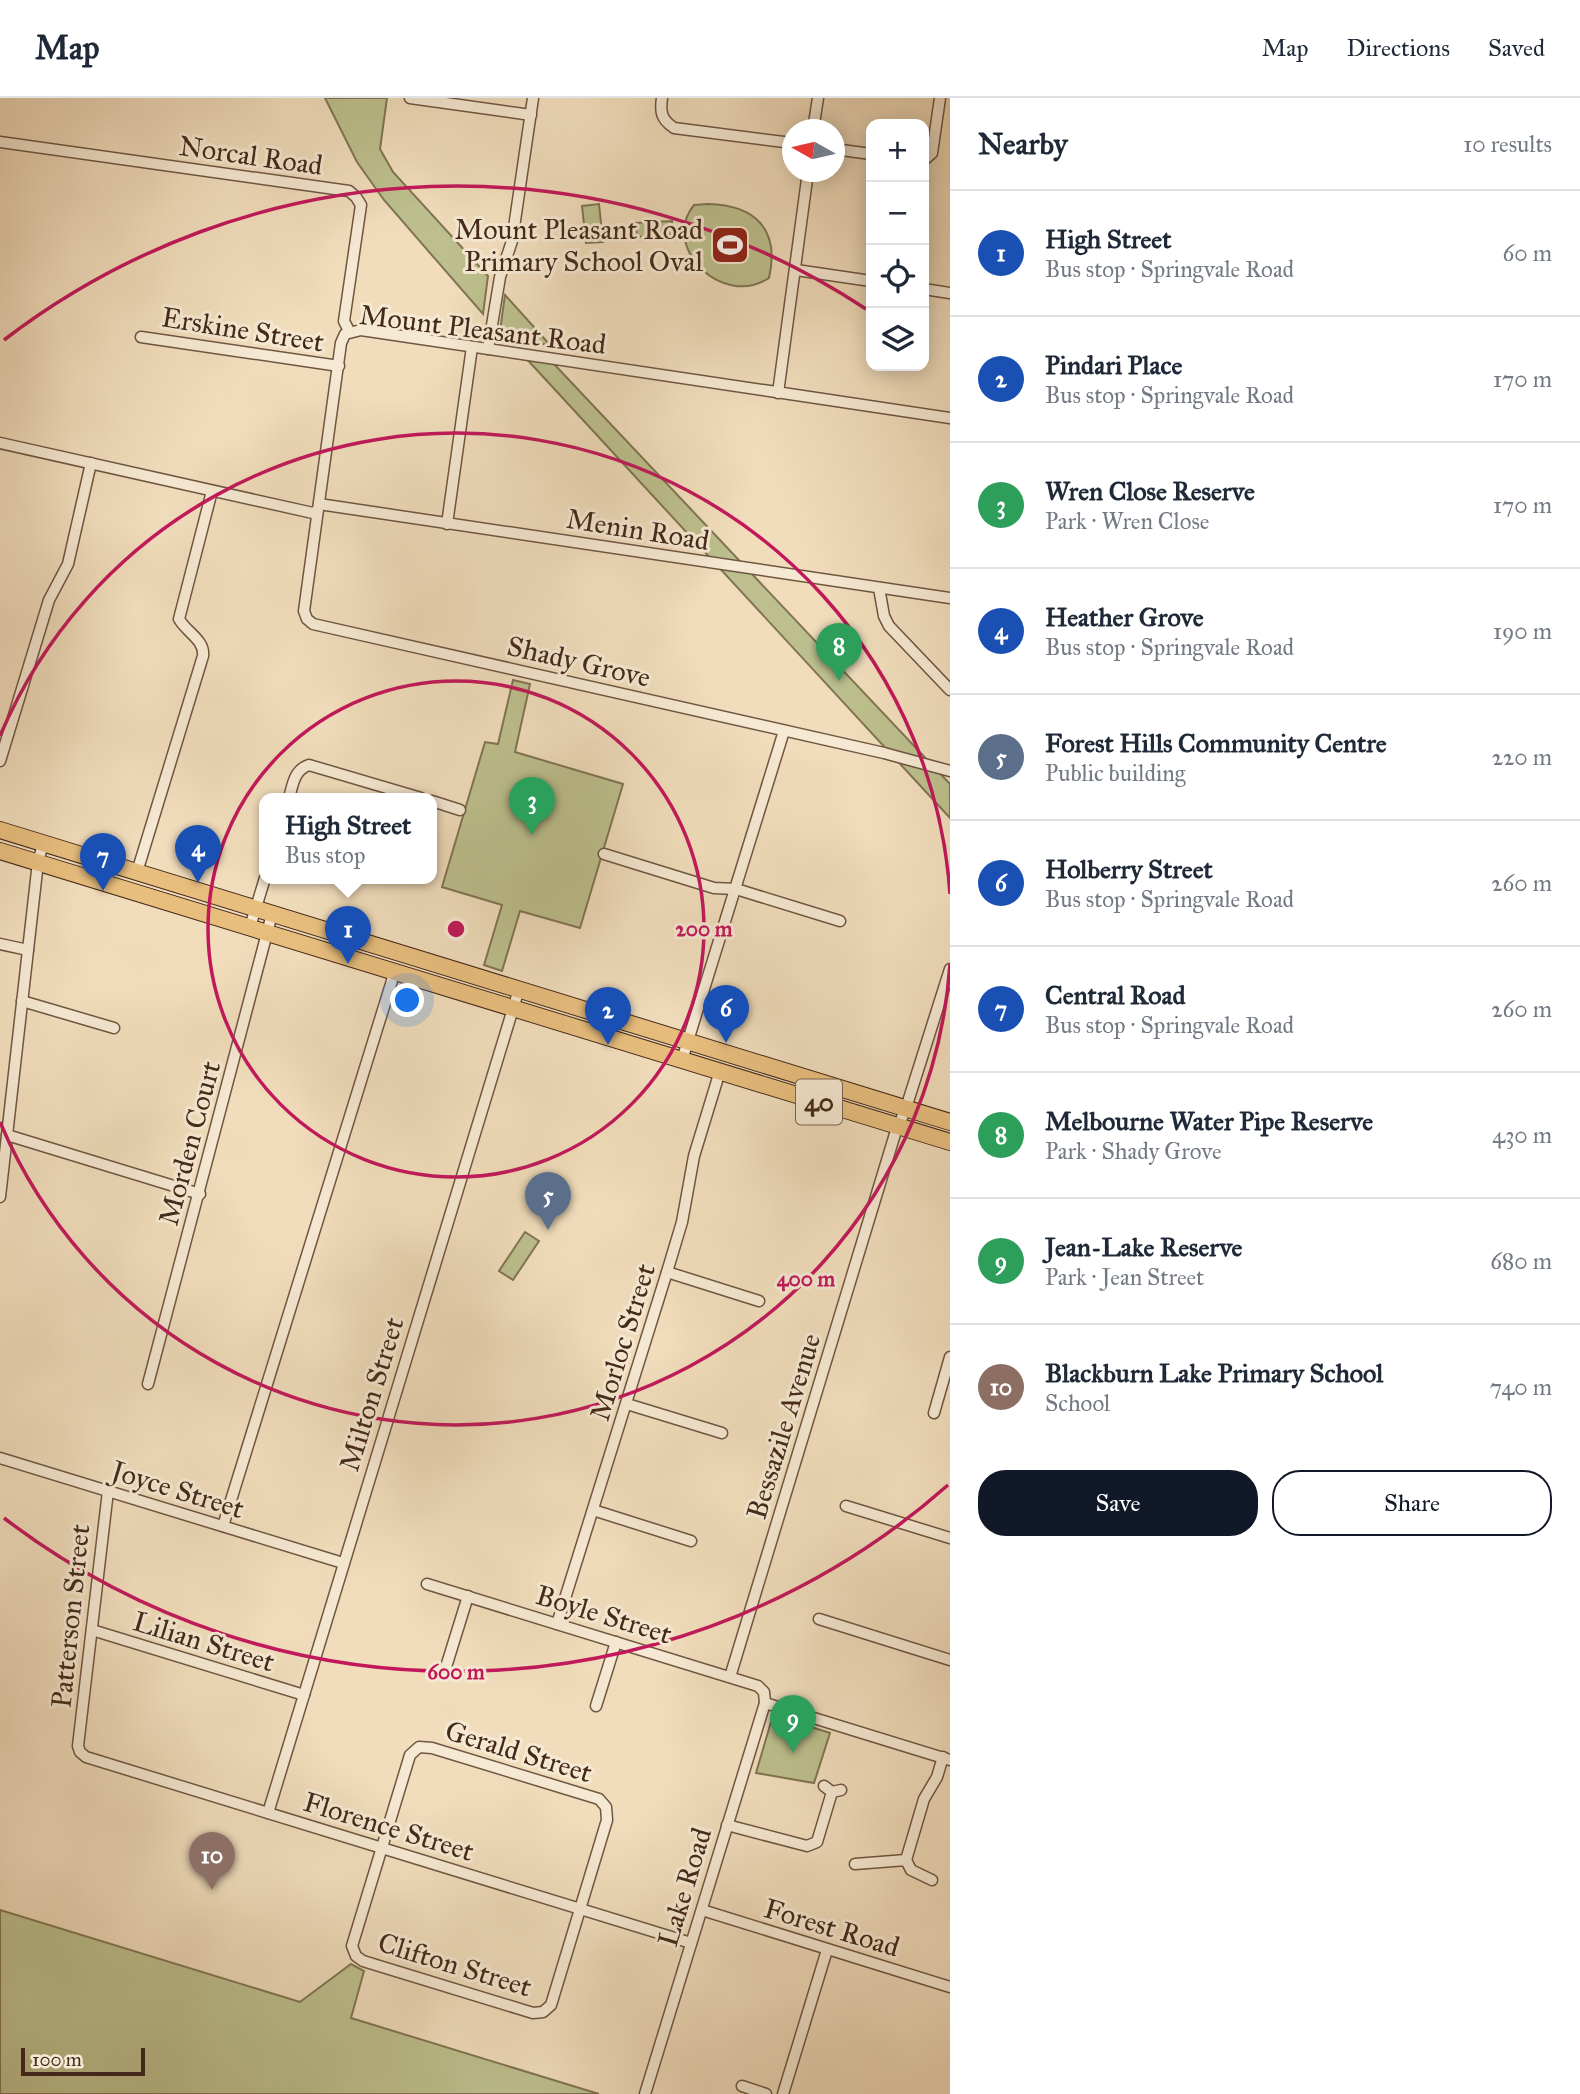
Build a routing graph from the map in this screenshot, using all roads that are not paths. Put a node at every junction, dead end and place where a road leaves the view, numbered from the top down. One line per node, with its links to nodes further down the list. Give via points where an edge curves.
1 (410, 98): 6 (street)
2 (533, 98): 6 (street)
3 (662, 98): 9 (street, via 660,112 674,128)
4 (818, 98): 7 (street)
5 (940, 98): 12 (street)
6 (531, 114): 21 (street, via 512,241 500,277)
7 (815, 119)
8 (0, 142): 18 (street, Norcal Road, via 349,191 361,205 344,321)
9 (782, 142)
10 (845, 150): 11 (street)
11 (866, 153)
12 (929, 156)
13 (807, 182): 14 (street)
14 (796, 270): 15 (street); 23 (street)
15 (866, 280)
16 (929, 290): 17 (street)
17 (950, 293)
18 (349, 331): 20 (street, Mount Pleasant Road); 22 (street, Mount Pleasant Road, via 341,343)
19 (141, 337): 22 (street, Erskine Street)
20 (472, 347): 21 (street, Mount Pleasant Road); 29 (street)
21 (488, 349): 23 (street, Mount Pleasant Road)
22 (338, 366): 28 (street, Mount Pleasant Road)
23 (778, 393): 24 (street, Mount Pleasant Road)
24 (950, 418)
25 (0, 443): 26 (street)
26 (91, 464): 27 (street); 34 (street, via 68,564 49,600)
27 (212, 491): 28 (street, via 313,513); 45 (street, via 179,619 201,643 203,656)
28 (319, 507): 29 (street, Menin Road); 33 (street, Shady Grove, via 304,611 313,624)
29 (447, 524): 30 (street, Menin Road)
30 (879, 588): 31 (street, Menin Road); 32 (street, via 889,626)
31 (950, 598)
32 (950, 690)
33 (784, 730): 35 (street, Shady Grove); 47 (street)
34 (0, 761)
35 (950, 771)
36 (291, 793): 37 (street, via 297,773 309,765)
37 (404, 793)
38 (437, 803): 39 (street)
39 (460, 810)
40 (0, 830): 41 (highway, 40)
41 (43, 844): 44 (street); 45 (highway, 40)
42 (0, 850): 44 (highway, 40)
43 (604, 854): 47 (street, via 714,888)
44 (38, 862): 51 (highway, 40); 54 (street)
45 (137, 872): 48 (highway, 40)
46 (263, 884): 48 (street)
47 (736, 889): 50 (street); 61 (street)
48 (255, 909): 49 (highway, 40); 51 (street)
49 (272, 914): 52 (street, Morden Court); 57 (highway, 40)
50 (840, 921)
51 (250, 927): 52 (highway, 40)
52 (267, 932): 56 (highway, 40); 70 (street, Morden Court)
53 (0, 943): 54 (street)
54 (28, 950): 58 (street)
55 (950, 969): 64 (street, Bessazile Avenue)
56 (395, 971): 59 (highway, 40); 83 (street)
57 (519, 989): 59 (street, Milton Street); 61 (highway, 40)
58 (22, 1001): 60 (street); 67 (street)
59 (514, 1008): 62 (highway, 40); 86 (street, Milton Street)
60 (114, 1028)
61 (688, 1041): 62 (street); 64 (highway, 40)
62 (682, 1060): 63 (highway, 40)
63 (720, 1071): 66 (highway, 40); 72 (street, Morloc Street)
64 (906, 1108): 65 (highway, 40); 66 (street, Bessazile Avenue)
65 (950, 1122)
66 (898, 1126): 68 (highway, 40); 95 (street, Bessazile Avenue)
67 (7, 1135): 69 (street); 70 (street)
68 (950, 1142)
69 (1, 1176): 71 (street)
70 (200, 1194): 75 (street, Morden Court)
71 (0, 1197)
72 (667, 1272): 73 (street); 76 (street, Morloc Street)
73 (758, 1301)
74 (950, 1357): 77 (street)
75 (148, 1384)
76 (627, 1404): 78 (street); 82 (street, Morloc Street)
77 (934, 1413)
78 (722, 1433)
79 (0, 1458): 80 (street, Joyce Street)
80 (108, 1491): 83 (street, Joyce Street); 91 (street, Patterson Street)
81 (846, 1506): 84 (street)
82 (593, 1510): 85 (street); 90 (street, Morloc Street)
83 (223, 1526): 86 (street, Joyce Street)
84 (950, 1538)
85 (691, 1541)
86 (343, 1563): 96 (street, Milton Street)
87 (427, 1584): 88 (street, Boyle Street)
88 (468, 1596): 90 (street, Boyle Street); 94 (street)
89 (819, 1619): 93 (street)
90 (557, 1624): 92 (street, Boyle Street)
91 (92, 1630): 96 (street, Lilian Street); 99 (street, Patterson Street)
92 (616, 1642): 95 (street, Boyle Street); 98 (street)
93 (950, 1660)
94 (446, 1667)
95 (730, 1677): 97 (street, Boyle Street, via 758,1686)
96 (304, 1695): 102 (street, Milton Street)
97 (764, 1698): 100 (street, Boyle Street); 103 (street, Lake Road)
98 (596, 1706)
99 (78, 1746): 102 (street, Florence Street, via 86,1757)
100 (946, 1759): 105 (street, via 924,1799)
101 (832, 1789): 103 (street, via 817,1842 807,1846)
102 (268, 1812): 104 (street, Florence Street)
103 (727, 1825): 109 (street, Lake Road)
104 (382, 1847): 108 (street, Florence Street); 108 (street, Gerald Street, via 410,1755 419,1747 458,1755 598,1799 606,1807 607,1820); 108 (street, Clifton Street, via 352,1946 363,1961 533,2013 543,2012 551,2005)
105 (906, 1860): 106 (street); 107 (street, via 911,1870)
106 (855, 1864)
107 (932, 1880)
108 (580, 1908): 110 (street, Florence Street)
109 (702, 1910): 110 (street, Lake Road); 111 (street, Forest Road)
110 (691, 1943): 114 (street, Lake Road)
111 (827, 1950): 112 (street, Forest Road); 116 (street)
112 (950, 1987)
113 (742, 2086): 115 (street)
114 (645, 2094)
115 (766, 2094)
116 (783, 2094)

